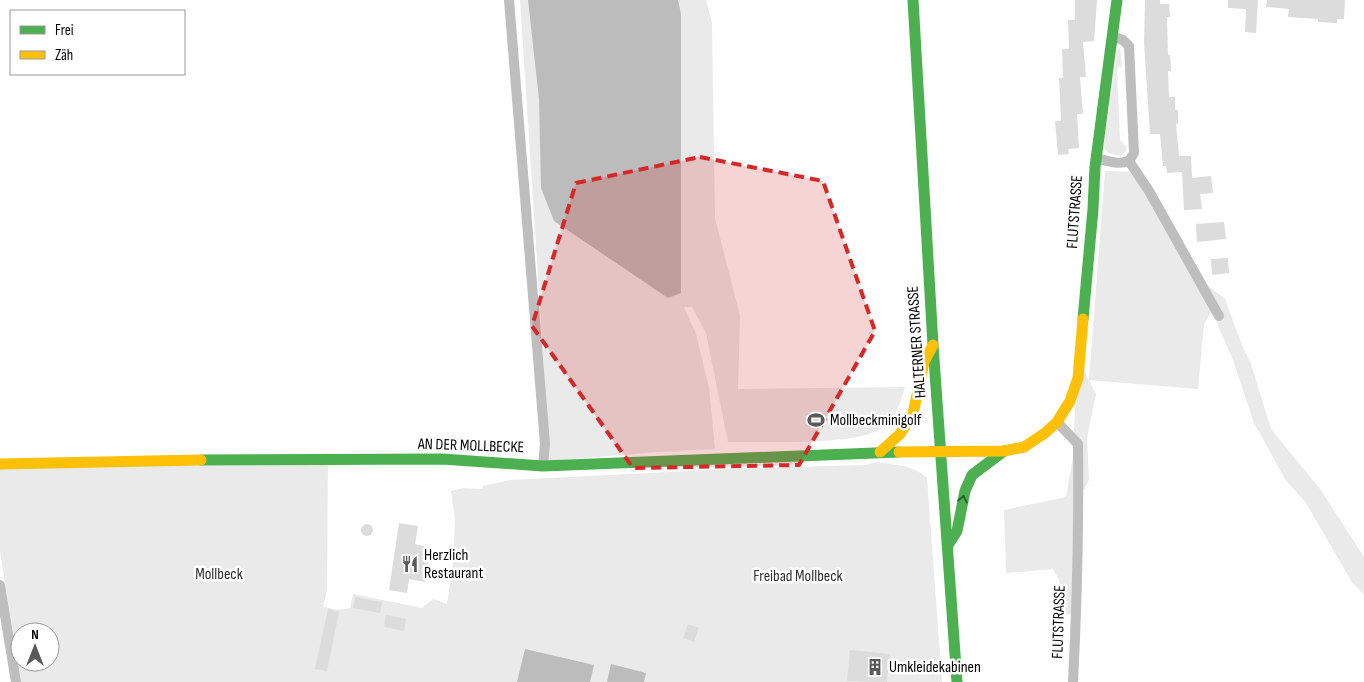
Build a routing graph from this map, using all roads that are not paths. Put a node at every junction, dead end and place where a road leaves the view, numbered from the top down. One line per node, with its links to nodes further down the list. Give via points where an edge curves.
1 (509, 0): 14 (street, via 545,444)
2 (913, 0): 8 (street, HALTERNER STRASSE)
3 (1117, 0): 4 (street, FLUTSTRASSE)
4 (1114, 37): 5 (street, FLUTSTRASSE); 6 (street, via 1129,46 1134,153)
5 (1096, 158): 6 (street, via 1114,163); 9 (street, FLUTSTRASSE, via 1078,378 1070,401)
6 (1130, 161): 7 (street)
7 (1219, 316)
8 (933, 345): 11 (street, via 924,362 913,414 900,434); 12 (street, HALTERNER STRASSE)
9 (1056, 422): 10 (street, FLUTSTRASSE, via 1024,447); 19 (street, FLUTSTRASSE, via 1078,444 1079,512)
10 (1004, 451): 12 (street, FLUTSTRASSE); 15 (street, one-way to 10, via 957,531 964,492 972,475)
11 (880, 452): 12 (street, AN DER MOLLBECKE); 14 (street, AN DER MOLLBECKE)
12 (941, 452): 15 (street, HALTERNER STRASSE)
13 (0, 464): 14 (street, AN DER MOLLBECKE, via 442,459)
14 (543, 466)
15 (948, 545): 18 (street, HALTERNER STRASSE)
16 (0, 585): 17 (street)
17 (16, 682)
18 (957, 682)
19 (1072, 682)

